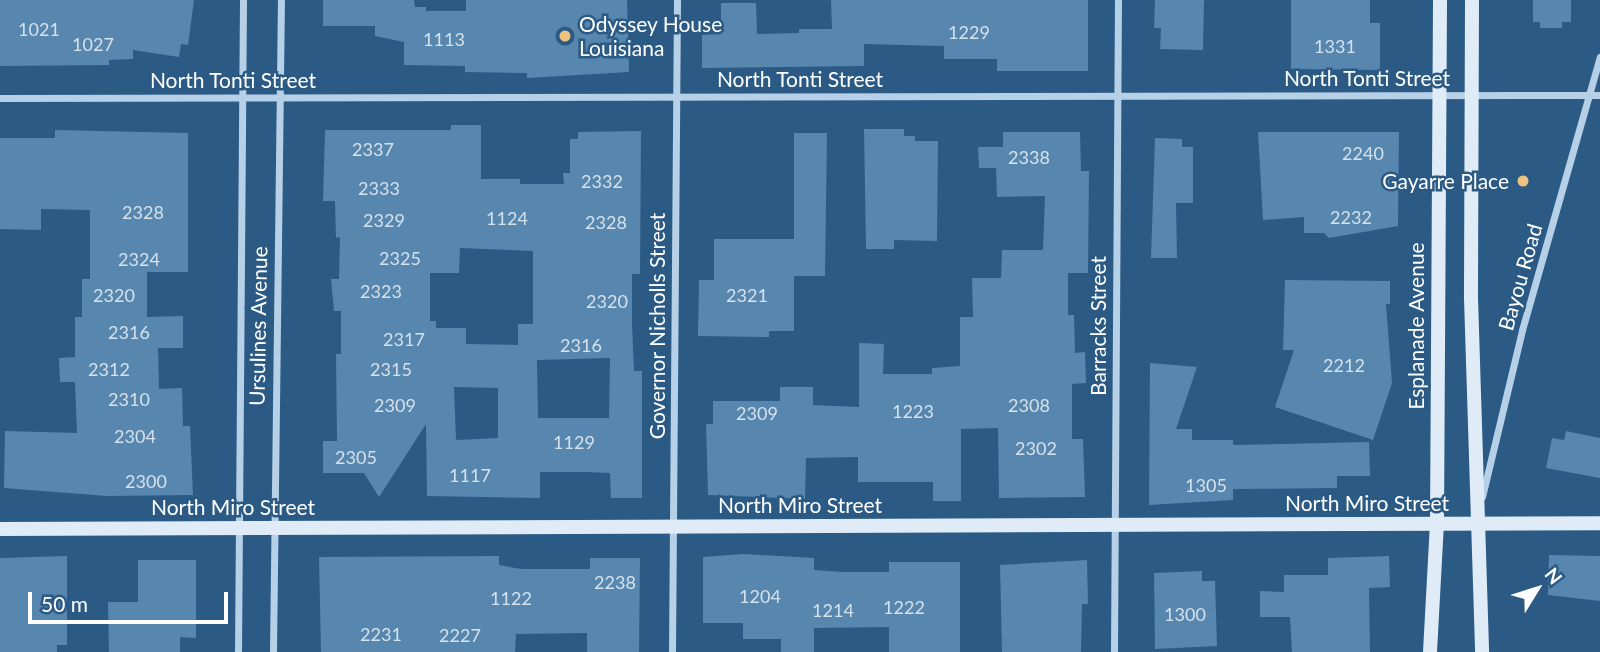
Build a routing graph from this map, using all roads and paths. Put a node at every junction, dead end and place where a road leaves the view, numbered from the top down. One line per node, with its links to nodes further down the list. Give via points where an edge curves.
1 (243, 0): 13 (street, Ursulines Avenue)
2 (281, 0): 14 (street, Ursulines Avenue)
3 (677, 0): 15 (street, Governor Nicholls Street)
4 (1118, 0): 11 (street, Barracks Street)
5 (1440, 0): 8 (street, Esplanade Avenue)
6 (1472, 0): 9 (street)
7 (1600, 57): 10 (street, Bayou Road)
8 (1439, 95): 9 (street, North Tonti Street); 11 (street, North Tonti Street); 18 (street, Esplanade Avenue)
9 (1471, 95): 10 (street, North Tonti Street); 16 (street, via 1471,298)
10 (1596, 95): 16 (street, Bayou Road, via 1522,330)
11 (1117, 96): 15 (street, North Tonti Street); 20 (street, Barracks Street)
12 (0, 97): 13 (street, North Tonti Street)
13 (242, 97): 14 (street, North Tonti Street); 23 (street, Ursulines Avenue)
14 (278, 97): 15 (street, North Tonti Street); 24 (street, Ursulines Avenue)
15 (676, 97): 21 (street, Governor Nicholls Street)
16 (1480, 508): 19 (street)
17 (1600, 523): 19 (street, North Miro Street)
18 (1437, 524): 19 (street, North Miro Street); 20 (street, North Miro Street); 29 (street, Esplanade Avenue)
19 (1480, 524): 30 (street)
20 (1115, 525): 21 (street, North Miro Street); 28 (street, Barracks Street)
21 (673, 526): 24 (street, North Miro Street); 27 (street, Governor Nicholls Street)
22 (0, 528): 23 (street, North Miro Street)
23 (239, 528): 24 (street, North Miro Street); 25 (street, Ursulines Avenue)
24 (274, 528): 26 (street, Ursulines Avenue)
25 (238, 652)
26 (273, 652)
27 (672, 652)
28 (1114, 652)
29 (1430, 652)
30 (1482, 652)

